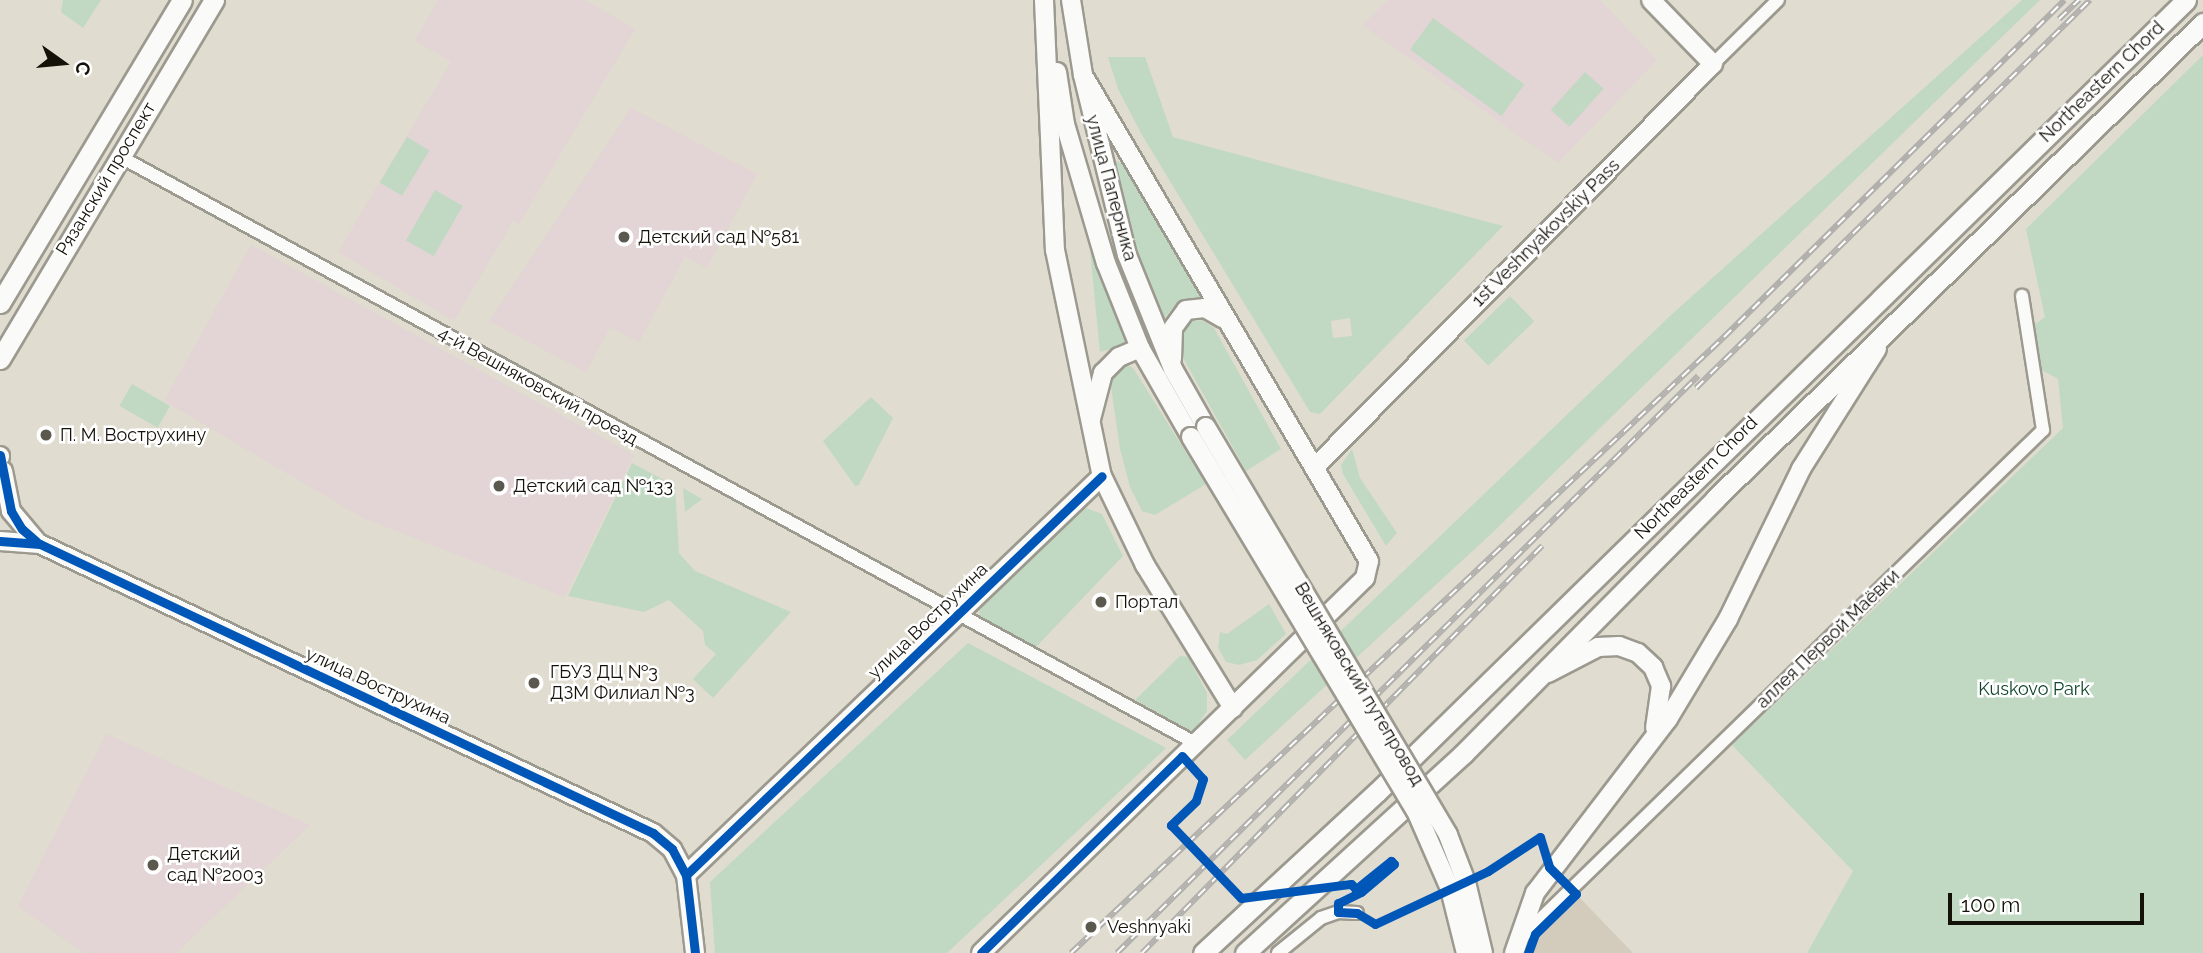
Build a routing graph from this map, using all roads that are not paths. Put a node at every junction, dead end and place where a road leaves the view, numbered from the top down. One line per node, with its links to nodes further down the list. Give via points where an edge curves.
1 (182, 0): 13 (main road, Рязанский проспект)
2 (214, 0): 11 (main road, Рязанский проспект)
3 (1044, 0): 16 (street, улица Паперника, via 1065,124 1106,263); 19 (street, via 1055,250)
4 (1071, 0): 10 (street, улица Паперника)
5 (1651, 0): 9 (street)
6 (1778, 0): 9 (street, 1st Veshnyakovskiy Pass)
7 (2186, 0): 37 (main road, Northeastern Chord, via 1387,782)
8 (2203, 23): 15 (main road, Northeastern Chord)
9 (1713, 64): 22 (street, 1st Veshnyakovskiy Pass)
10 (1083, 75): 14 (street); 18 (street, улица Паперника, via 1127,255)
11 (119, 156): 17 (main road, Рязанский проспект); 27 (street, 4-й Вешняковский проезд)
12 (2022, 296): 34 (street, аллея Первой Маёвки, via 2043,430)
13 (0, 303)
14 (1222, 318): 18 (street, via 1205,308 1186,310 1173,328); 22 (street)
15 (1898, 321): 28 (main road, Northeastern Chord); 31 (street, via 1835,410 1728,619)
16 (1140, 348): 19 (street, via 1119,357 1103,373); 20 (street, улица Паперника)
17 (0, 359)
18 (1172, 369): 20 (street, улица Паперника)
19 (1089, 426): 23 (street)
20 (1198, 432): 40 (street, Вешняковский путепровод, bridge, via 1416,811 1450,890); 41 (street, Вешняковский путепровод, bridge, via 1448,835 1466,882)
21 (1, 460): 24 (street); 26 (street, улица Вострухина, via 16,521)
22 (1315, 467): 29 (street, via 1360,540 1369,561 1365,578)
23 (1102, 476): 27 (street, улица Вострухина); 29 (street, via 1145,565)
24 (0, 502)
25 (0, 541): 26 (street, улица Вострухина)
26 (40, 544): 32 (street, улица Вострухина, via 653,833 672,849)
27 (958, 614): 30 (street, 4-й Вешняковский проезд); 32 (street, улица Вострухина)
28 (1536, 680): 31 (street, via 1598,647 1619,646 1638,653 1653,667 1661,686 1662,707); 38 (main road, Northeastern Chord, via 1418,796)
29 (1233, 708): 30 (street)
30 (1195, 743): 36 (street)
31 (1650, 745): 34 (street, via 1535,893)
32 (686, 875): 35 (street, улица Вострухина)
33 (1357, 913): 39 (street, via 1338,912 1321,918)
34 (1515, 948)
35 (695, 953)
36 (981, 953)
37 (1203, 953)
38 (1245, 953)
39 (1278, 953)
40 (1466, 953)
41 (1483, 953)

